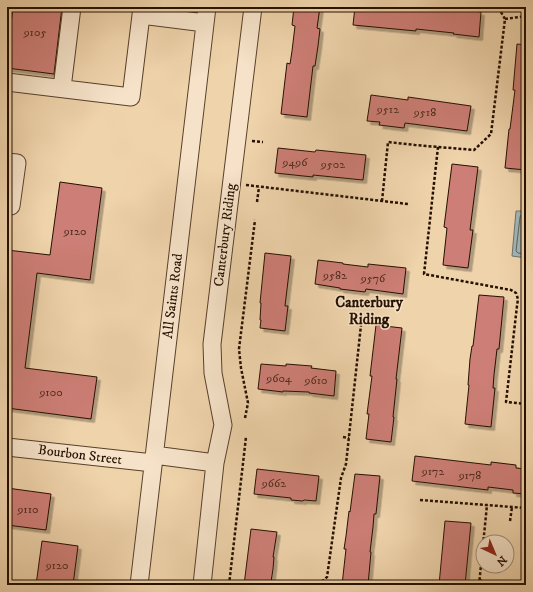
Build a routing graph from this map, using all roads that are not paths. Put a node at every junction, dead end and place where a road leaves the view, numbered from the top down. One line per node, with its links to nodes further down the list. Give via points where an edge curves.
1 (72, 7): 6 (street)
2 (253, 7): 11 (street, Canterbury Riding, via 212,344 213,373 223,424)
3 (142, 11): 4 (street); 6 (street, via 131,97)
4 (206, 15): 10 (street, All Saints Road)
5 (7, 82): 6 (street)
6 (62, 88)
7 (7, 162): 8 (street, via 17,163 11,206)
8 (7, 205)
9 (7, 446): 10 (street, Bourbon Street)
10 (154, 459): 11 (street); 12 (street, All Saints Road)
11 (215, 463): 13 (street, Canterbury Riding)
12 (139, 585)
13 (202, 585)

